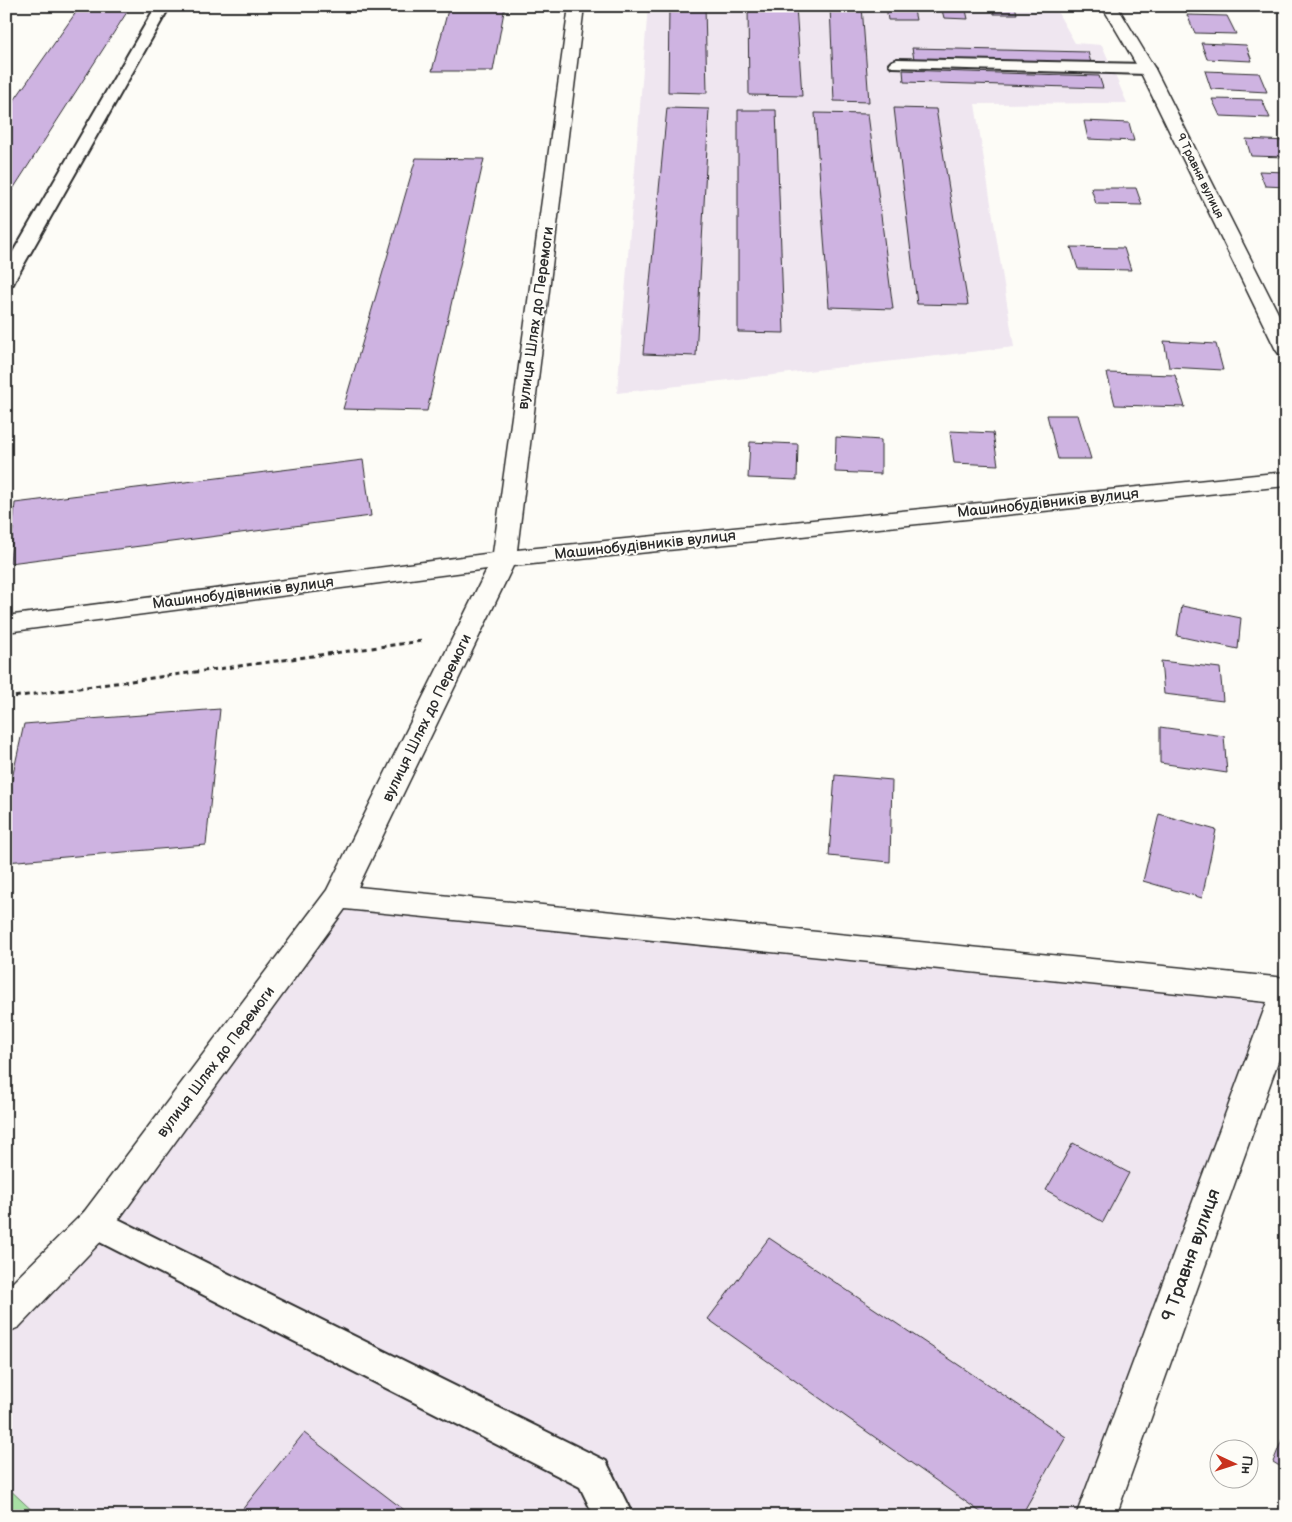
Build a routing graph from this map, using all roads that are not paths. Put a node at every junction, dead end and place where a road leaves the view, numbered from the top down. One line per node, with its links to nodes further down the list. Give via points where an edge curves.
1 (164, 6): 6 (lane)
2 (577, 6): 9 (street, вулиця Шлях до Перемоги)
3 (1109, 6): 5 (street, 9 Травня вулиця)
4 (897, 64): 5 (lane)
5 (1148, 68): 7 (street, 9 Травня вулиця)
6 (6, 280)
7 (1286, 350)
8 (1286, 479): 9 (street, Машинобудівників вулиця)
9 (504, 559): 10 (street, Машинобудівників вулиця); 11 (street, вулиця Шлях до Перемоги)
10 (6, 624)
11 (338, 897): 12 (street); 13 (street, вулиця Шлях до Перемоги)
12 (1286, 993): 16 (street, 9 Травня вулиця)
13 (96, 1223): 14 (street, вулиця Шлях до Перемоги); 15 (lane, via 594,1474)
14 (6, 1315)
15 (614, 1516)
16 (1096, 1516)

